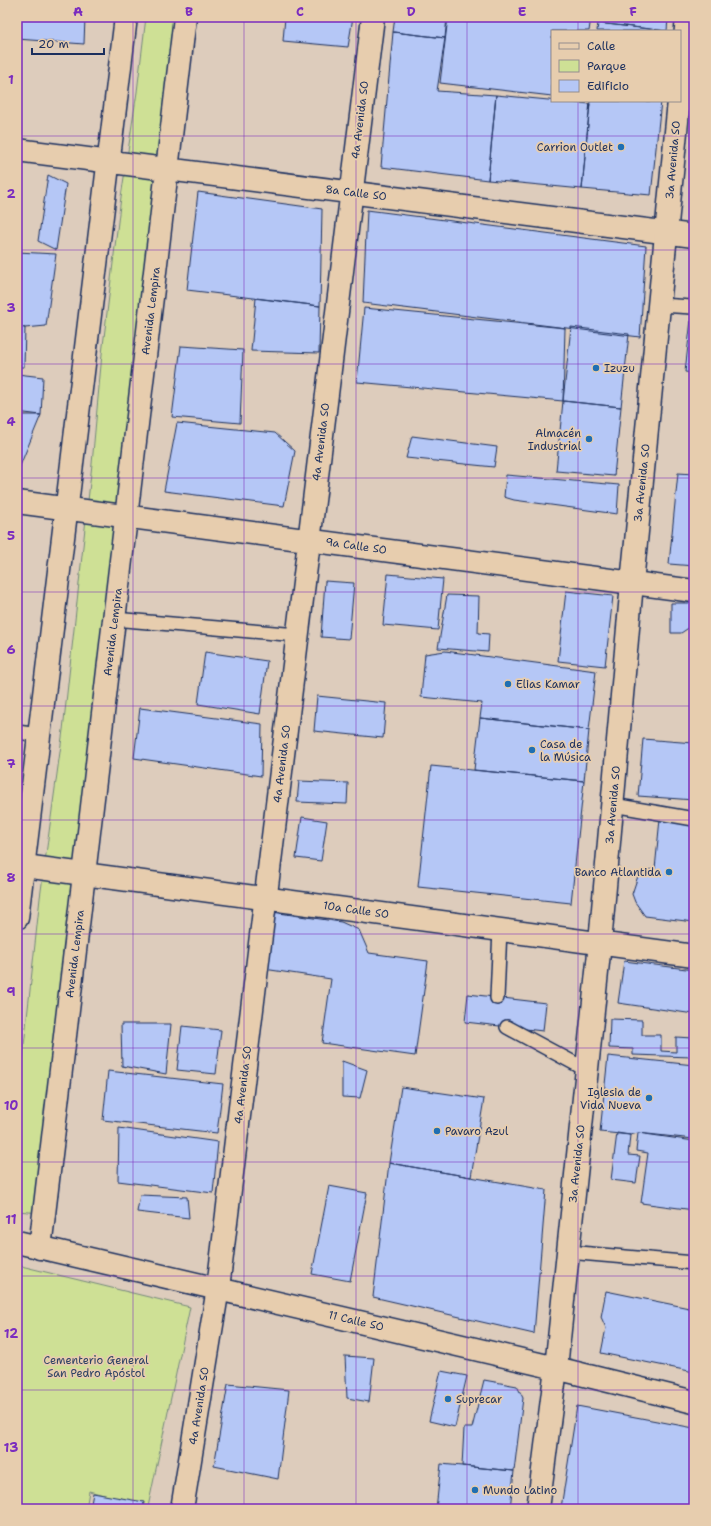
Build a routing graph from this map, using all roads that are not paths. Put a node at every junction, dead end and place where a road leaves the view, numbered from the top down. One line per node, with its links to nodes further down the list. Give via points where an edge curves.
1 (126, 17): 8 (street)
2 (185, 17): 9 (street, Avenida Lempira)
3 (373, 17): 10 (street, 4a Avenida SO)
4 (687, 17): 5 (street)
5 (681, 81)
6 (679, 102): 11 (street, 3a Avenida SO)
7 (17, 150): 8 (street, 8a Calle SO)
8 (108, 162): 9 (street, 8a Calle SO); 16 (street)
9 (168, 169): 10 (street, 8a Calle SO); 17 (street, Avenida Lempira)
10 (351, 192): 11 (street, 8a Calle SO); 18 (street, 4a Avenida SO)
11 (667, 232): 12 (street, 8a Calle SO); 13 (street, 3a Avenida SO)
12 (694, 236)
13 (660, 304): 14 (lane); 19 (street, 3a Avenida SO)
14 (692, 307)
15 (17, 502): 16 (street, 9a Calle SO)
16 (66, 508): 17 (street, 9a Calle SO); 24 (street)
17 (126, 516): 18 (street, 9a Calle SO); 21 (street, Avenida Lempira)
18 (309, 540): 19 (street, 9a Calle SO); 22 (street, 4a Avenida SO)
19 (632, 583): 20 (street, 9a Calle SO); 25 (street, 3a Avenida SO)
20 (694, 591)
21 (114, 619): 22 (lane); 28 (street, Avenida Lempira)
22 (297, 635): 29 (street, 4a Avenida SO)
23 (17, 732): 24 (lane)
24 (39, 735): 27 (street)
25 (613, 805): 26 (lane); 32 (street, 3a Avenida SO)
26 (694, 820)
27 (20, 865): 28 (street, 10a Calle SO); 30 (street)
28 (84, 874): 29 (street, 10a Calle SO); 38 (street, Avenida Lempira)
29 (265, 898): 31 (street, 10a Calle SO); 41 (street, 4a Avenida SO)
30 (17, 918)
31 (500, 929): 32 (street, 10a Calle SO); 34 (lane)
32 (600, 943): 33 (street, 10a Calle SO); 36 (street, 3a Avenida SO)
33 (694, 956)
34 (497, 998)
35 (507, 1027): 36 (lane)
36 (587, 1070): 39 (street, 3a Avenida SO)
37 (17, 1242): 38 (street, 11 Calle SO)
38 (40, 1248): 41 (street, 11 Calle SO)
39 (568, 1252): 40 (lane); 42 (street, 3a Avenida SO)
40 (694, 1263)
41 (218, 1288): 42 (street, 11 Calle SO); 44 (street, 4a Avenida SO)
42 (556, 1368): 43 (street, 11 Calle SO); 45 (street, 3a Avenida SO)
43 (694, 1402)
44 (182, 1509)
45 (538, 1509)

